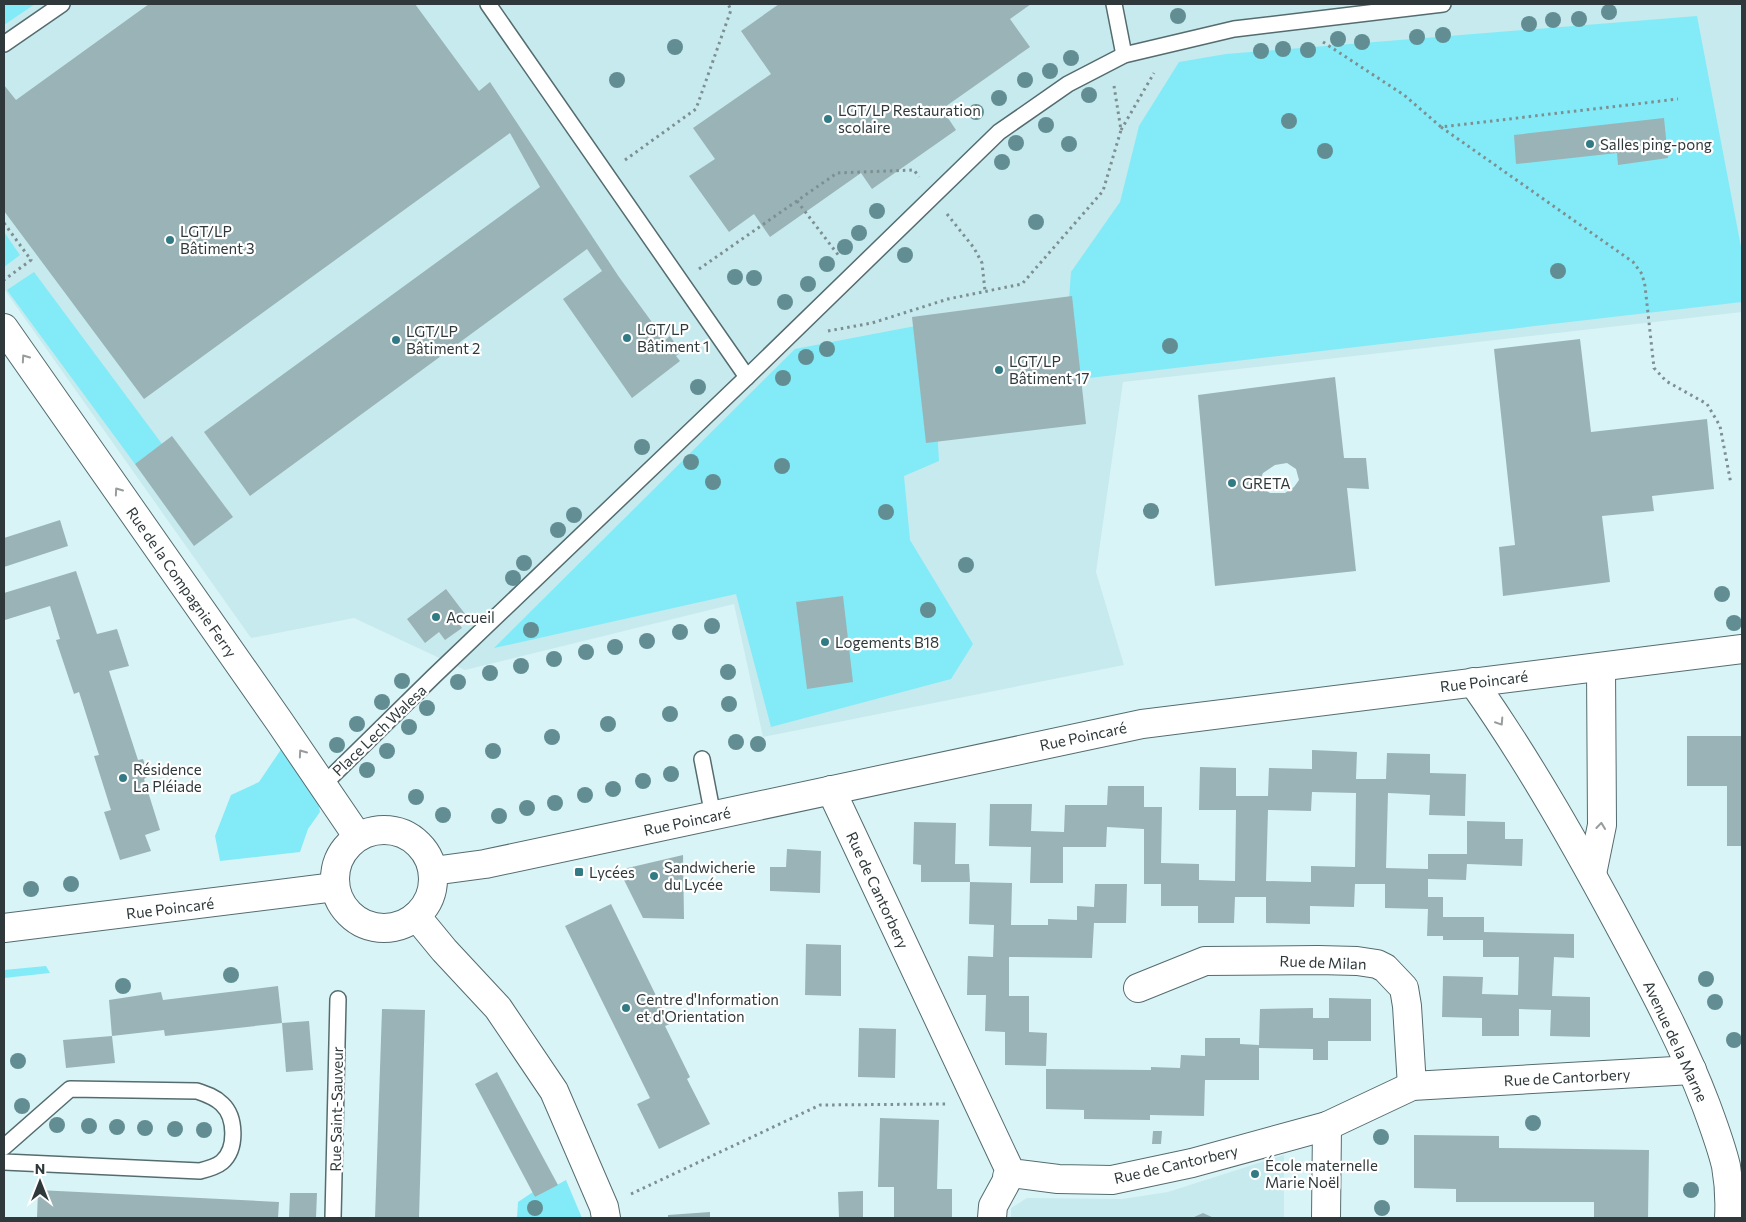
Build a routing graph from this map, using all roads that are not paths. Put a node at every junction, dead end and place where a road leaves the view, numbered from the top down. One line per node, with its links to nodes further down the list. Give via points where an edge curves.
1 (62, 4): 5 (lane)
2 (488, 4): 8 (lane)
3 (1114, 4): 6 (lane)
4 (1443, 4): 6 (lane, Place Lech Walesa, via 1234,29)
5 (4, 44)
6 (1117, 59): 8 (lane, Place Lech Walesa, via 1068,84 999,132)
7 (4, 328): 13 (street, Rue de la Compagnie Ferry, one-way to 7)
8 (747, 377): 13 (lane, Place Lech Walesa)
9 (1742, 648): 10 (street, Rue Poincaré)
10 (1601, 667): 11 (street, Rue Poincaré); 18 (street, one-way to 10, via 1602,825)
11 (1473, 682): 14 (street, Rue Poincaré, via 1142,724); 18 (street, Avenue de la Marne, one-way to 18, via 1520,752)
12 (702, 759): 15 (lane)
13 (323, 785): 16 (street, Rue de la Compagnie Ferry)
14 (831, 790): 15 (street, Rue Poincaré); 29 (street, Rue de Cantorbery)
15 (713, 816): 17 (street, Rue Poincaré, via 485,864)
16 (358, 837): 17 (street, via 373,831 389,830 404,834 418,843 428,856); 19 (street, via 340,858 335,872)
17 (433, 871): 20 (street, via 433,888 427,904)
18 (1592, 874): 24 (street, Avenue de la Marne, via 1645,972)
19 (335, 887): 20 (street, via 340,901 360,922 389,928); 21 (street, Rue Poincaré)
20 (416, 916): 30 (street, via 498,1008 554,1091)
21 (4, 928)
22 (1138, 988): 25 (street, Rue de Milan, via 1205,961 1318,960 1378,964 1404,988)
23 (338, 999): 31 (lane, Rue Saint-Sauveur)
24 (1692, 1070): 25 (street, Rue de Cantorbery); 34 (street, Avenue de la Marne, via 1726,1165)
25 (1412, 1086): 26 (street, Rue de Cantorbery)
26 (1327, 1126): 29 (street, Rue de Cantorbery, via 1192,1163 1112,1180); 33 (street)
27 (4, 1147): 28 (lane, via 70,1089 197,1091 223,1105 229,1114 232,1130 229,1155 216,1166 200,1171)
28 (4, 1162)
29 (1009, 1175): 32 (street, via 993,1206)
30 (605, 1213)
31 (333, 1218)
32 (992, 1218)
33 (1326, 1218)
34 (1730, 1218)

